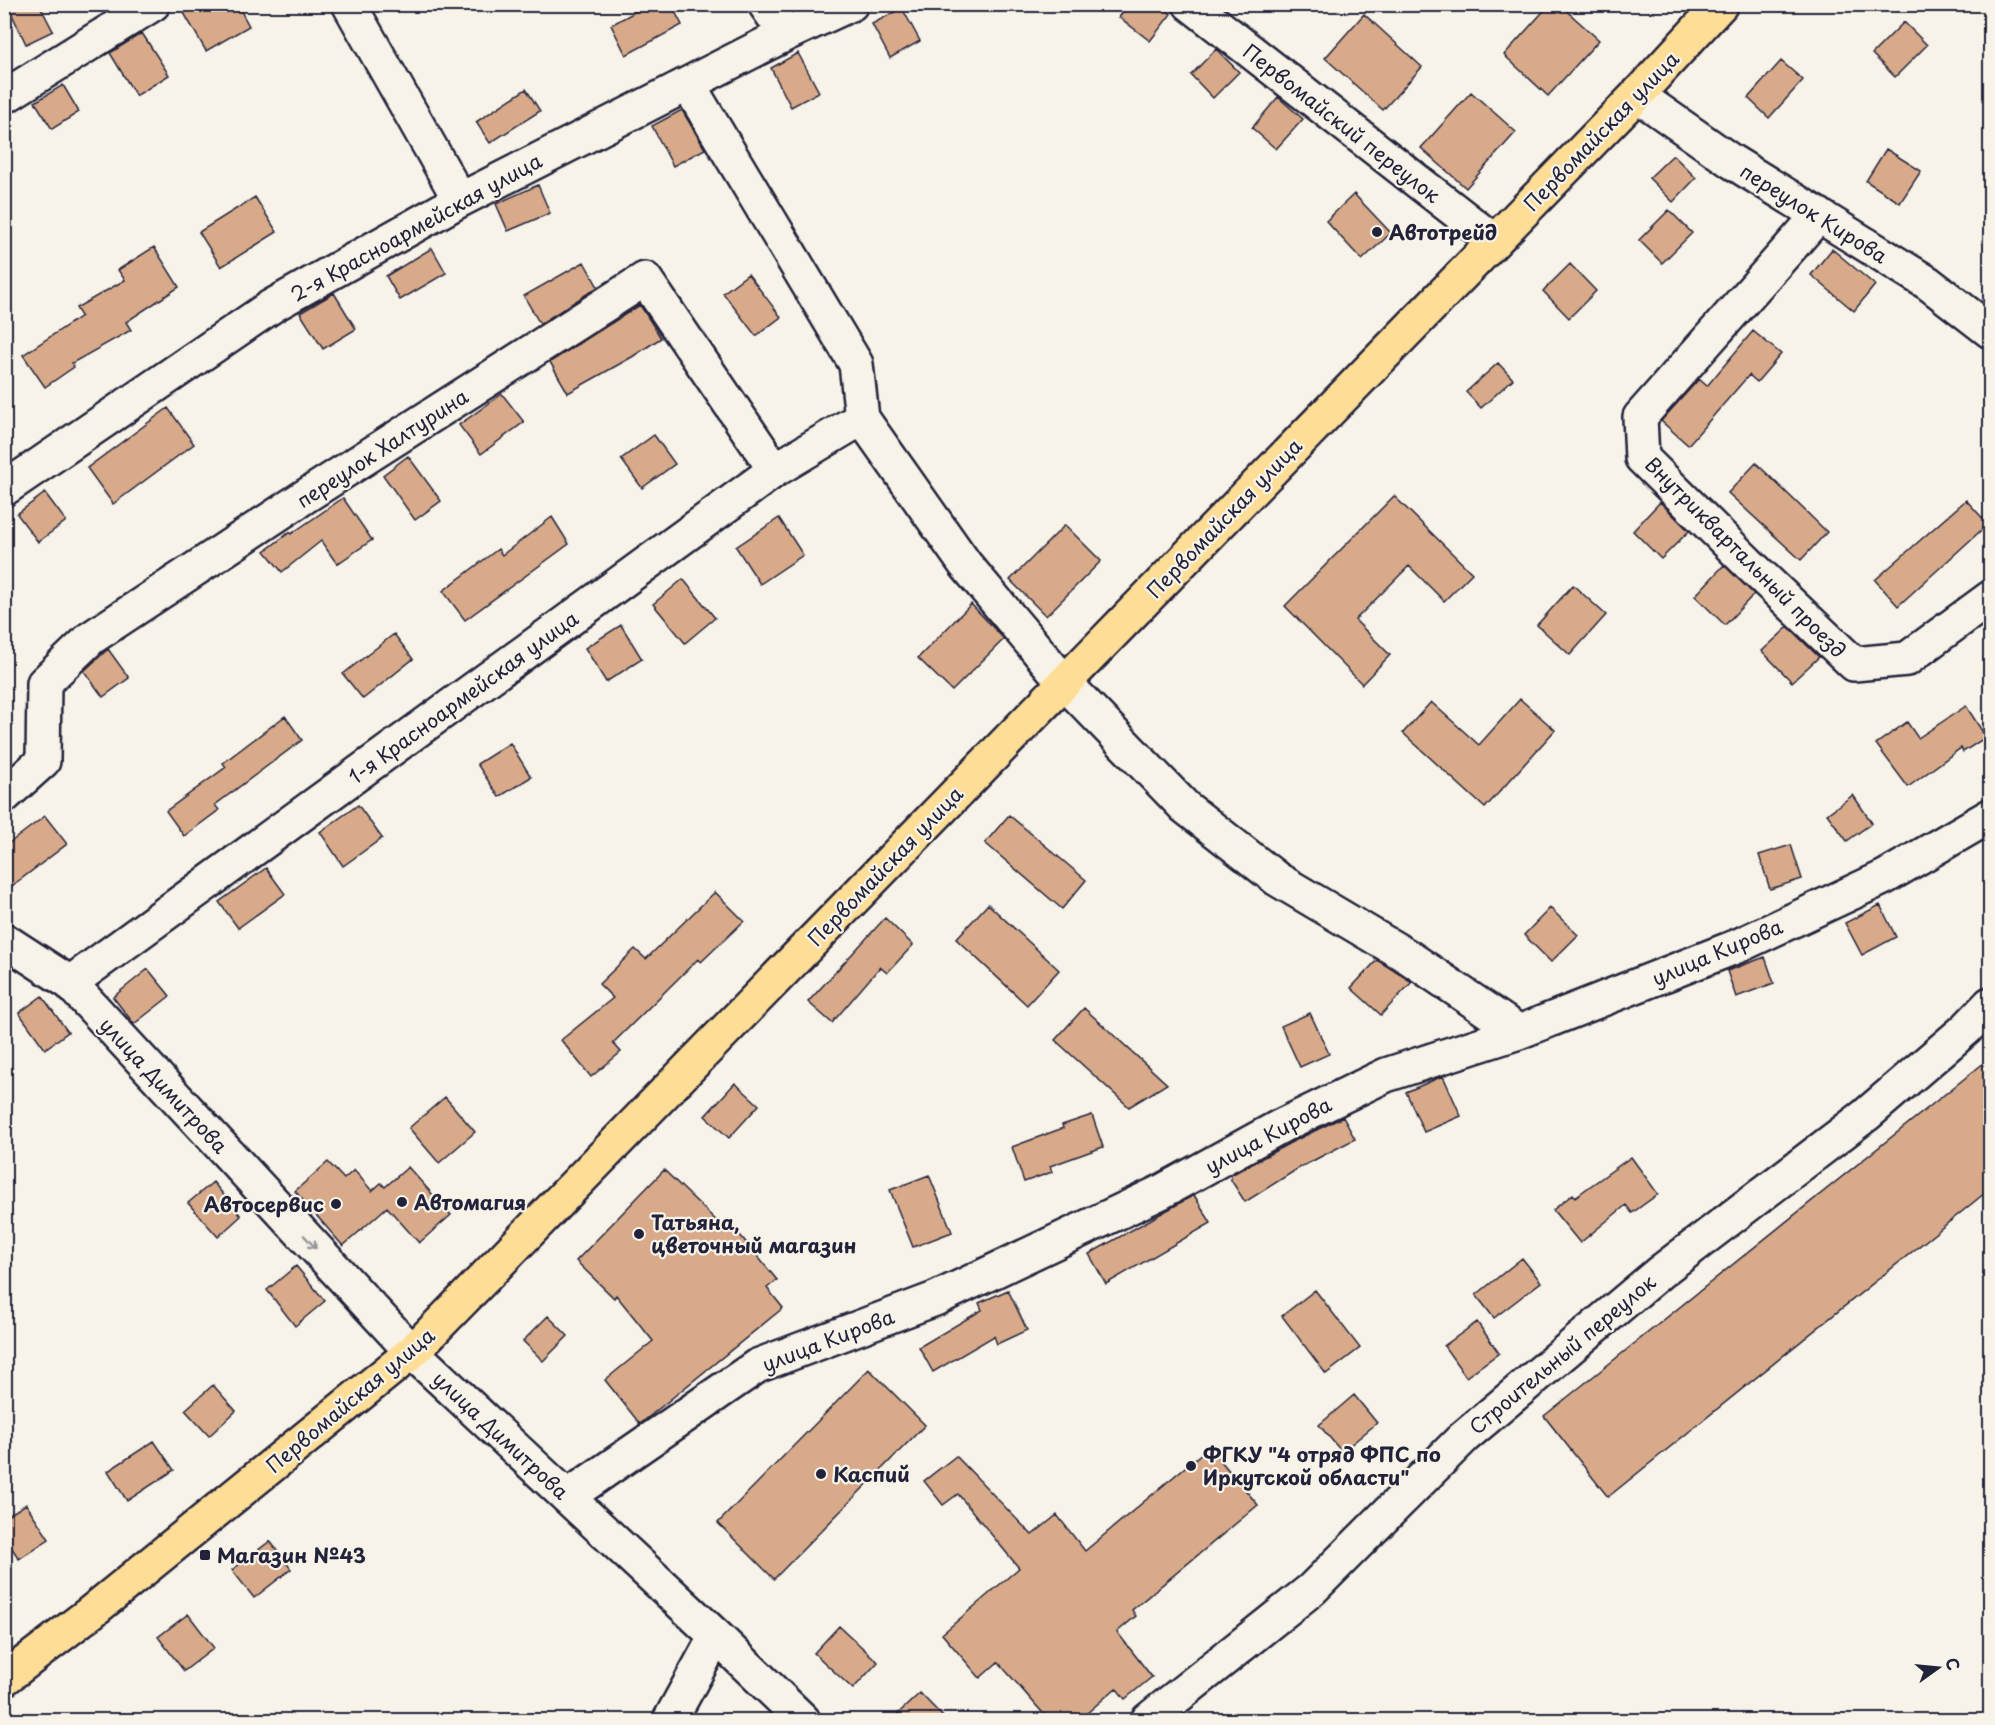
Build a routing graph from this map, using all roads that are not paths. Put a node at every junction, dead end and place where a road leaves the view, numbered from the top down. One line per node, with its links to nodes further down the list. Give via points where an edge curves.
1 (153, 4): 10 (street)
2 (349, 4): 11 (street)
3 (765, 4): 7 (street)
4 (851, 4): 7 (street, 2-я Красноармейская улица)
5 (1190, 4): 13 (street, Первомайский переулок)
6 (1721, 4): 9 (main road, Первомайская улица)
7 (786, 34): 8 (street, 2-я Красноармейская улица)
8 (688, 84): 11 (street, 2-я Красноармейская улица); 15 (street, via 856,364)
9 (1637, 95): 12 (street, переулок Кирова, via 1731,161); 13 (main road, Первомайская улица)
10 (4, 97)
11 (460, 200): 17 (street, 2-я Красноармейская улица, via 272,306)
12 (1819, 215): 14 (street, переулок Кирова, via 1928,283); 18 (street, Внутриквартальный проезд, via 1640,417 1642,458 1854,664 1907,658)
13 (1494, 241): 19 (main road, Первомайская улица)
14 (1990, 331)
15 (862, 418): 16 (street, 1-я Красноармейская улица); 19 (street, via 965,564)
16 (775, 470): 20 (street, переулок Халтурина, via 645,279 91,638 44,683 44,761); 23 (street, 1-я Красноармейская улица)
17 (4, 489)
18 (1990, 598)
19 (1064, 682): 25 (street, via 1185,807 1277,879 1407,956); 26 (main road, Первомайская улица)
20 (4, 796)
21 (1990, 816): 25 (street, улица Кирова, via 1885,877 1740,945)
22 (10, 952): 23 (street, улица Димитрова)
23 (70, 983): 26 (street, улица Димитрова, one-way to 26)
24 (1990, 1004): 32 (street, Строительный переулок, via 1866,1115 1660,1272 1464,1437 1312,1589)
25 (1519, 1032): 27 (street, улица Кирова, via 1386,1075 1281,1126 1161,1192 934,1299 757,1366)
26 (412, 1352): 27 (street, улица Димитрова); 29 (main road, Первомайская улица)
27 (567, 1497): 28 (street, улица Димитрова)
28 (716, 1636): 30 (street); 31 (street, улица Димитрова)
29 (4, 1679)
30 (670, 1720)
31 (803, 1720)
32 (1148, 1720)

